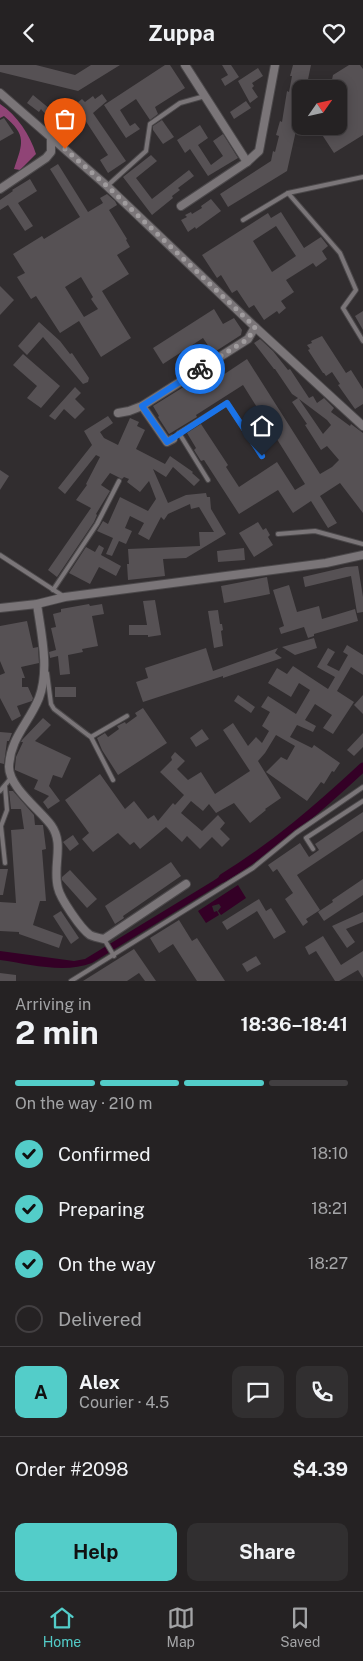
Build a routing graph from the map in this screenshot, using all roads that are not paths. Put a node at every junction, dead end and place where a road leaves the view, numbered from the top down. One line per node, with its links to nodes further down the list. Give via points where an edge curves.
1 (186, 65): 4 (street)
2 (275, 65): 6 (street, via 259,151)
3 (0, 93): 5 (street)
4 (205, 96): 6 (street); 8 (lane, via 180,103 150,124 146,151)
5 (51, 137): 8 (street); 9 (street, via 51,151 46,158)
6 (247, 163): 11 (street)
7 (363, 177): 10 (lane)
8 (107, 186): 13 (street)
9 (0, 189)
10 (288, 193): 12 (lane); 14 (lane, via 340,253 356,289 343,308)
11 (181, 205)
12 (243, 219)
13 (255, 327): 15 (street, via 248,339); 17 (street)
14 (363, 341)
15 (142, 406): 16 (street); 18 (street, via 167,442)
16 (118, 413)
17 (363, 426)
18 (176, 436): 19 (lane, via 227,403); 20 (lane)
19 (262, 456)
20 (208, 480)
21 (119, 481): 26 (lane, via 97,524)
22 (278, 534): 23 (lane, via 315,531)
23 (363, 544)
24 (0, 555): 26 (lane)
25 (363, 555): 27 (street, via 326,563)
26 (54, 590): 27 (lane)
27 (65, 597): 28 (street)
28 (37, 603): 29 (street); 30 (street)
29 (0, 608)
30 (44, 661): 32 (lane, via 51,705); 33 (street, via 39,698 15,739 9,770)
31 (127, 716): 32 (lane)
32 (91, 737): 34 (lane)
33 (12, 776): 35 (lane); 42 (street, via 58,836 58,889 89,934)
34 (113, 780)
35 (5, 786): 37 (lane); 40 (lane, via 7,809 1,826)
36 (363, 787): 43 (lane, via 296,833 253,868)
37 (0, 791)
38 (363, 801): 39 (lane, via 306,838)
39 (313, 849)
40 (5, 863)
41 (186, 884): 42 (street)
42 (105, 941): 43 (lane)
43 (113, 954): 44 (lane)
44 (71, 981)

